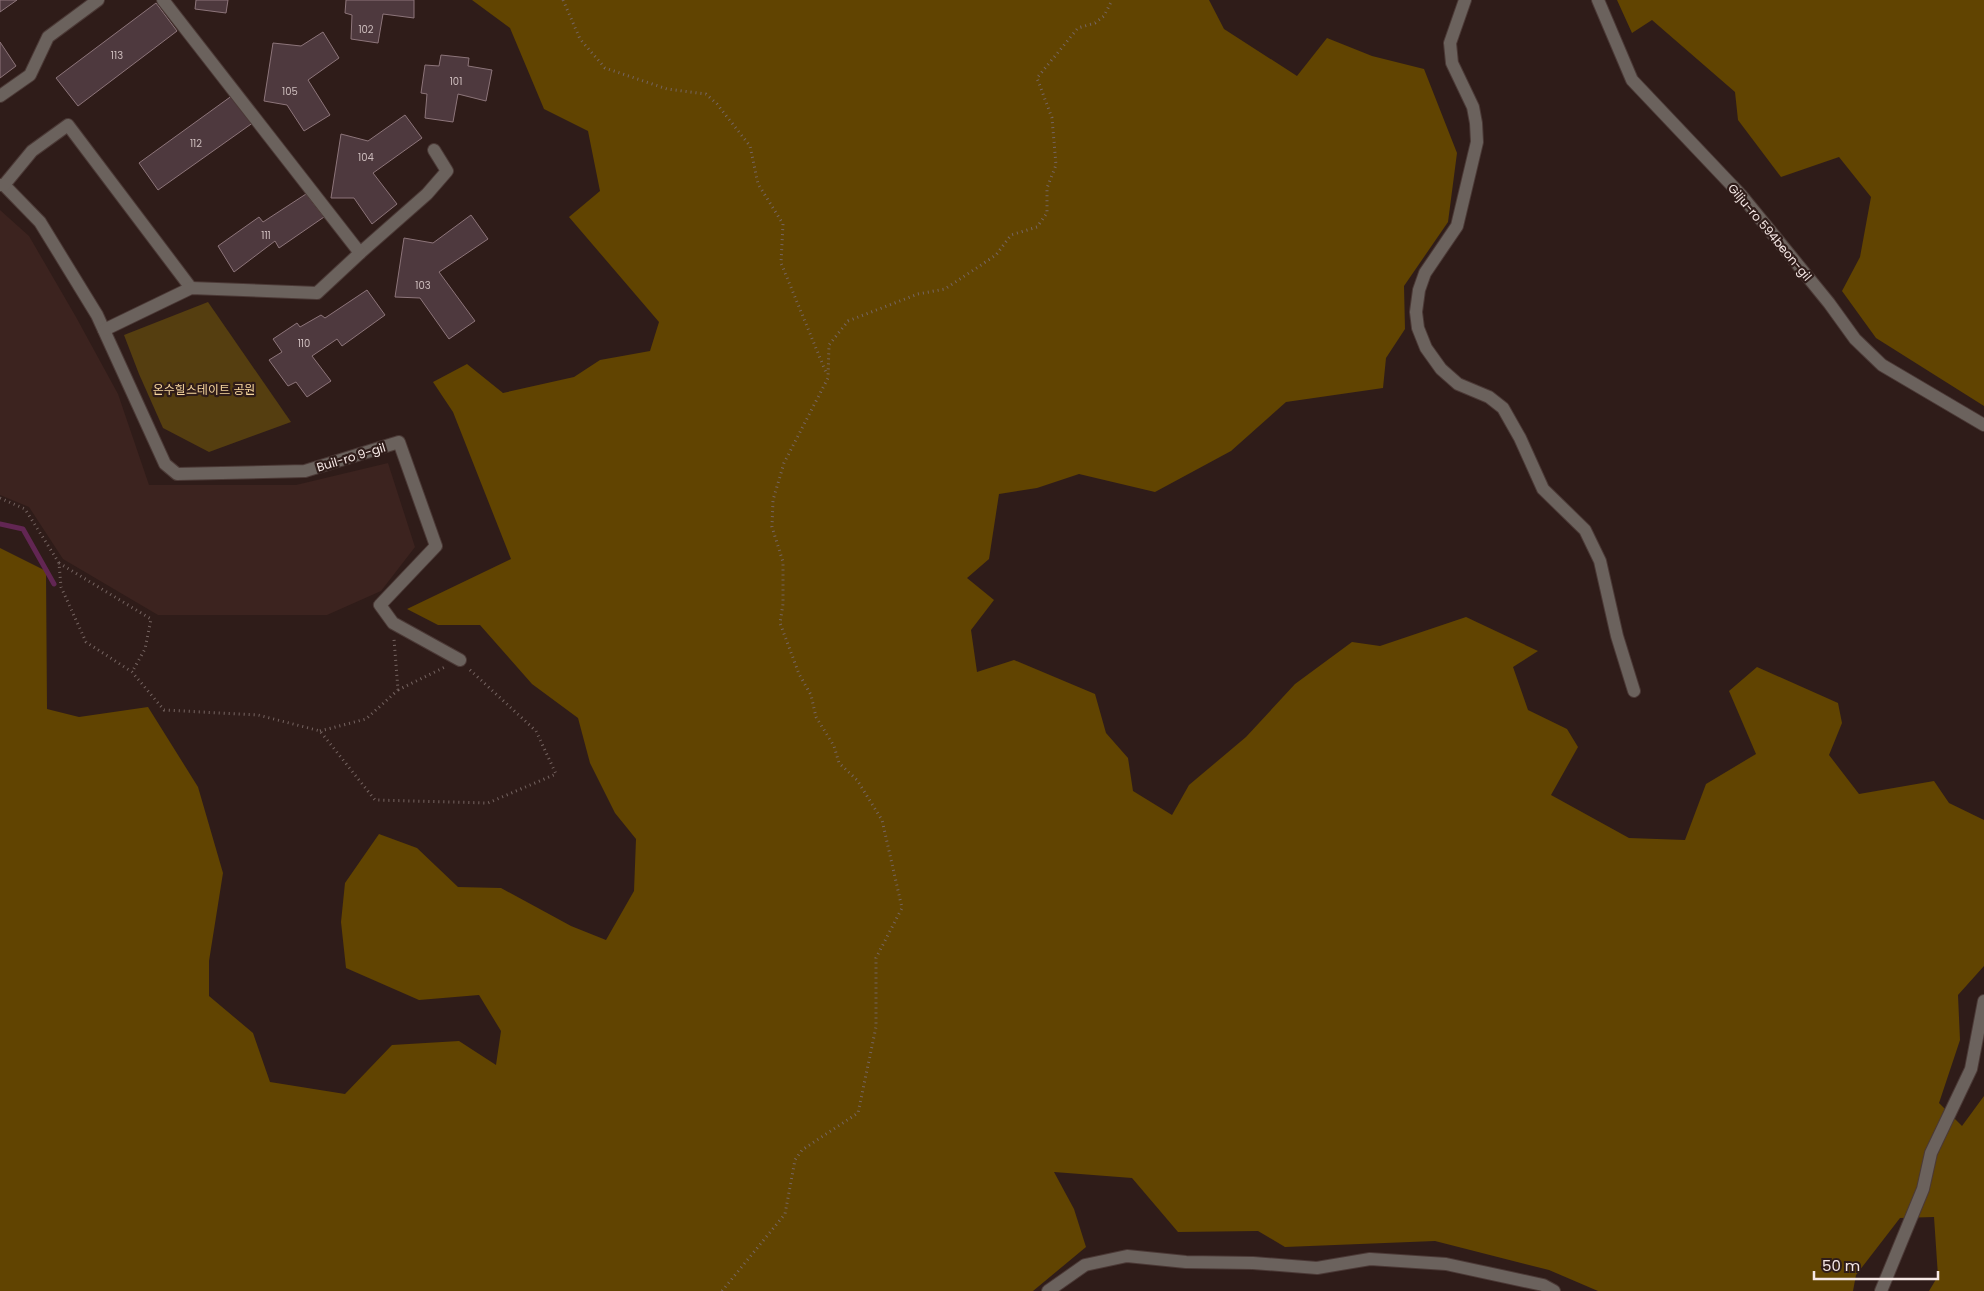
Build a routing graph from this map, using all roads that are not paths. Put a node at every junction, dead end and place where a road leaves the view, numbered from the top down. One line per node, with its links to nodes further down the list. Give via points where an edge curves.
1 (98, 0): 5 (street, via 48,37 30,75)
2 (164, 0): 8 (street)
3 (1465, 0): 13 (street, via 1450,43 1452,63 1472,107 1477,142 1457,226 1425,273 1419,290 1418,328 1426,348 1441,369 1458,384 1489,397 1502,408 1520,438 1543,489 1585,530 1600,561)
4 (1598, 0): 11 (street, Gilju-ro 594beon-gil, via 1632,80 1741,195 1855,339 1882,365)
5 (0, 96)
6 (434, 150): 8 (street, via 447,171 427,194)
7 (2, 185): 9 (street, Buil-ro 9-gil, via 32,151 68,125); 10 (street, Buil-ro 9-gil, via 40,222)
8 (360, 253): 9 (street, via 318,293)
9 (191, 288): 10 (street)
10 (104, 330): 12 (street, Buil-ro 9-gil, via 165,464 177,474 305,471 399,442 436,546 380,605 393,623)
11 (1984, 425)
12 (460, 660)
13 (1634, 691)
14 (1984, 1001): 17 (street, via 1971,1068 1931,1153 1923,1189)
15 (1048, 1291): 16 (street, via 1085,1265 1127,1256 1317,1268 1370,1259 1446,1264 1543,1285)
16 (1554, 1291)
17 (1881, 1291)

